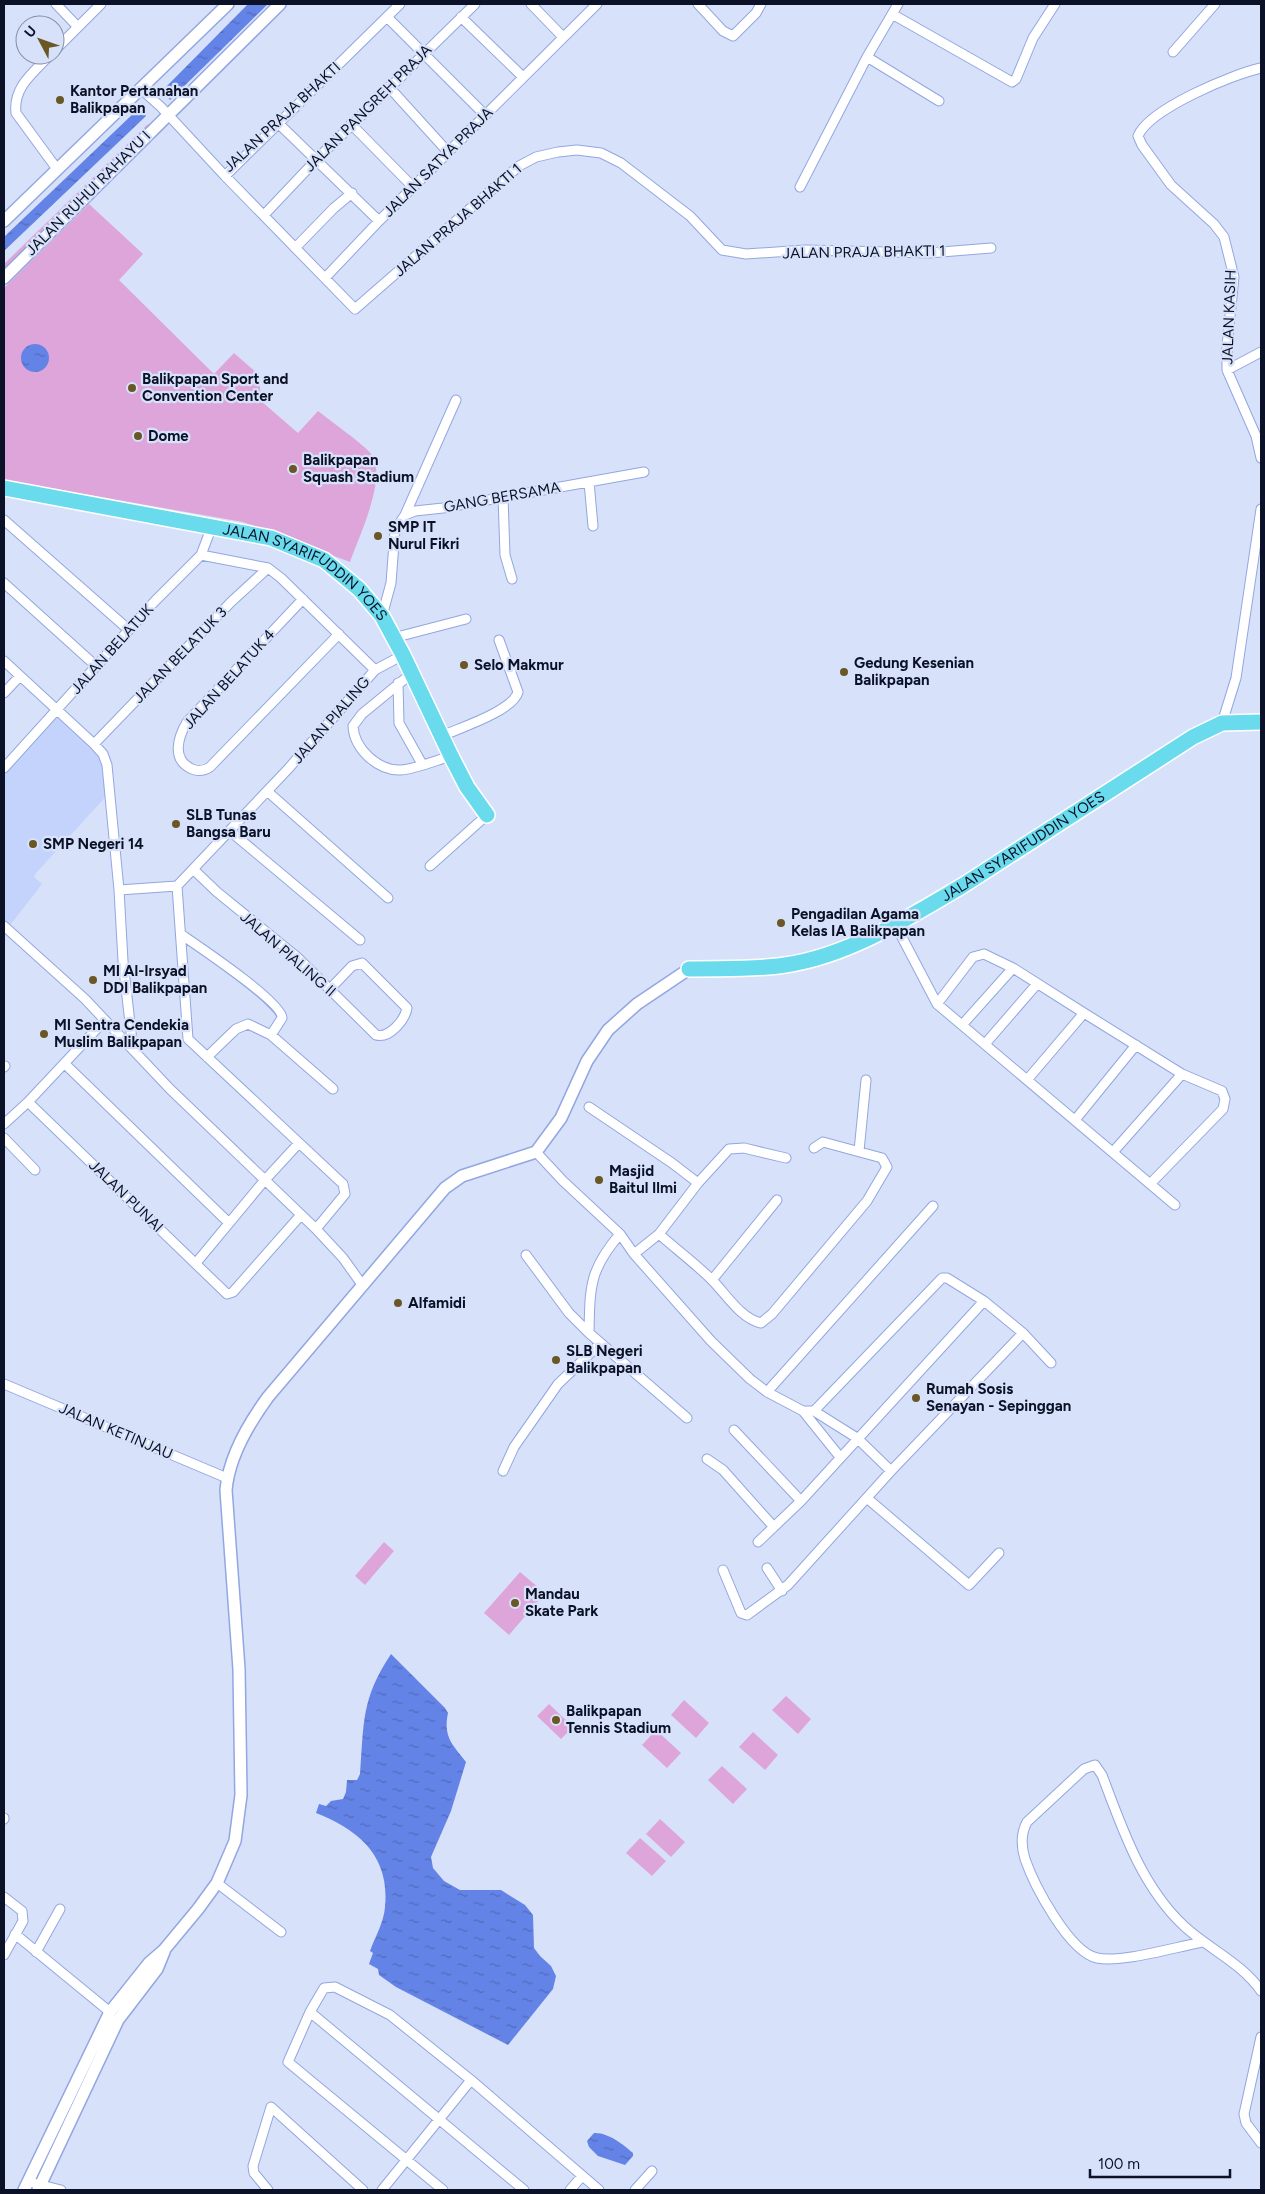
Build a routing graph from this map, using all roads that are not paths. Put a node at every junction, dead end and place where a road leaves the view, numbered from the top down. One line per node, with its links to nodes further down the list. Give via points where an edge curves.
1 (56, 4): 17 (street)
2 (101, 4): 17 (street)
3 (228, 4): 27 (street)
4 (280, 4): 29 (street, JALAN RUHUI RAHAYU I)
5 (400, 4): 15 (street, JALAN PRAJA BHAKTI)
6 (475, 4): 16 (street, JALAN PANGREH PRAJA)
7 (531, 4): 18 (street)
8 (597, 4): 18 (street, JALAN SATYA PRAJA)
9 (698, 4): 10 (street, via 733,36)
10 (761, 4)
11 (898, 4): 14 (street)
12 (1055, 4): 14 (street, via 1033,38 1012,82)
13 (1215, 4): 21 (street)
14 (892, 14): 22 (street)
15 (387, 17): 20 (street); 31 (street, JALAN PRAJA BHAKTI)
16 (461, 17): 20 (street, JALAN PANGREH PRAJA); 25 (street)
17 (77, 26): 19 (street)
18 (563, 37): 25 (street, JALAN SATYA PRAJA)
19 (65, 39)
20 (424, 52): 26 (street, JALAN PANGREH PRAJA); 30 (street)
21 (1173, 52)
22 (866, 57): 28 (street); 38 (street)
23 (41, 65): 35 (street, via 19,88 16,113)
24 (1261, 68): 48 (street, JALAN KASIH, via 1239,74 1173,105 1147,122 1138,136 1171,185 1224,237 1234,277)
25 (523, 77): 30 (street, JALAN SATYA PRAJA)
26 (389, 87): 32 (street, JALAN PANGREH PRAJA); 33 (street)
27 (145, 92): 29 (street, JALAN PRAJA BHAKTI); 35 (street)
28 (939, 101)
29 (164, 111): 36 (street, JALAN PRAJA BHAKTI); 45 (street, JALAN RUHUI RAHAYU I)
30 (485, 115): 33 (street, JALAN SATYA PRAJA)
31 (278, 123): 34 (street, JALAN SATYA PRAJA); 36 (street, JALAN PRAJA BHAKTI)
32 (351, 124): 34 (street, JALAN PANGREH PRAJA); 37 (street)
33 (448, 152): 37 (street, JALAN SATYA PRAJA)
34 (316, 159): 39 (street, JALAN SATYA PRAJA); 40 (street, JALAN PANGREH PRAJA)
35 (57, 169): 41 (street)
36 (224, 176): 40 (street, JALAN PRAJA BHAKTI 1)
37 (412, 186): 42 (street, JALAN SATYA PRAJA)
38 (800, 187)
39 (352, 193): 42 (street, JALAN SATYA PRAJA); 43 (street)
40 (264, 215): 43 (street, JALAN PRAJA BHAKTI 1)
41 (4, 221)
42 (379, 221): 46 (street)
43 (296, 248): 46 (street, JALAN PRAJA BHAKTI 1)
44 (991, 248): 46 (street, JALAN PRAJA BHAKTI 1, via 929,253 805,250 746,254 722,250 690,216 621,163 601,153 577,150 536,157 518,166 355,309)
45 (4, 278)
46 (325, 278)
47 (1261, 352): 48 (street)
48 (1227, 370): 50 (street, JALAN KASIH, via 1256,436)
49 (456, 400): 56 (street)
50 (1261, 458)
51 (644, 472): 52 (street, GANG BERSAMA)
52 (589, 482): 54 (street, GANG BERSAMA); 59 (street)
53 (4, 488): 58 (highway, JALAN SYARIFUDDIN YOES)
54 (503, 496): 56 (street, GANG BERSAMA); 62 (street, via 505,555)
55 (1261, 509): 81 (street, via 1236,678)
56 (405, 515): 65 (street, via 395,530 391,583)
57 (4, 520): 67 (street)
58 (212, 526): 60 (street, JALAN BELATUK); 65 (highway, JALAN SYARIFUDDIN YOES, via 271,538 324,560 359,589)
59 (593, 526)
60 (201, 556): 61 (street); 67 (street, JALAN BELATUK)
61 (268, 568): 64 (street, JALAN PIALING); 83 (street, JALAN BELATUK 3)
62 (512, 578)
63 (4, 583): 73 (street)
64 (303, 599): 68 (street, JALAN PIALING); 68 (street, JALAN BELATUK 4, via 186,722 178,747 179,758 188,767 196,771 210,767)
65 (382, 616): 69 (highway, JALAN SYARIFUDDIN YOES)
66 (466, 618): 69 (street)
67 (129, 630): 73 (street, JALAN BELATUK)
68 (339, 634): 74 (street, JALAN PIALING)
69 (393, 638): 71 (highway, JALAN SYARIFUDDIN YOES)
70 (500, 640): 82 (street, via 518,692 516,697 499,711)
71 (403, 655): 74 (street); 75 (highway, JALAN SYARIFUDDIN YOES)
72 (4, 661): 76 (street)
73 (96, 666): 79 (street, JALAN BELATUK)
74 (375, 670): 87 (street, JALAN PIALING)
75 (412, 673): 77 (street); 82 (highway, JALAN SYARIFUDDIN YOES)
76 (20, 676): 78 (street); 79 (street)
77 (398, 683): 85 (street, via 399,723); 85 (street, via 353,726 356,744 371,759 388,767 401,770)
78 (4, 693)
79 (58, 709): 83 (street); 86 (street, JALAN BELATUK)
80 (1261, 722): 81 (highway, JALAN SYARIFUDDIN YOES)
81 (1222, 723): 95 (highway, JALAN SYARIFUDDIN YOES, via 1193,737 962,886)
82 (442, 736): 84 (highway, JALAN SYARIFUDDIN YOES)
83 (94, 744): 93 (street, via 107,765)
84 (451, 756): 85 (street); 88 (highway, JALAN SYARIFUDDIN YOES)
85 (422, 764)
86 (4, 768)
87 (267, 791): 89 (street, JALAN PIALING); 94 (street)
88 (486, 815): 90 (street)
89 (230, 831): 91 (street, JALAN PIALING); 98 (street)
90 (430, 866)
91 (194, 870): 92 (street, JALAN PIALING); 102 (street, JALAN PIALING II)
92 (177, 886): 93 (street); 97 (street)
93 (119, 890): 110 (street)
94 (388, 898)
95 (895, 924): 100 (highway, JALAN SYARIFUDDIN YOES, via 805,961 745,969); 103 (street)
96 (4, 926): 105 (street, via 66,980)
97 (182, 935): 107 (street, via 280,1009 282,1018); 111 (street, via 188,1039)
98 (360, 940)
99 (1012, 968): 101 (street); 103 (street, via 978,953); 106 (street)
100 (689, 969): 125 (street, via 637,1004 608,1030 587,1061 561,1118)
101 (1037, 984): 104 (street); 108 (street)
102 (330, 988): 102 (street, JALAN PIALING II, via 357,963 362,963 407,1008 404,1016 382,1037 376,1035)
103 (937, 1004): 106 (street)
104 (1084, 1013): 109 (street); 115 (street)
105 (105, 1020): 110 (street); 112 (street)
106 (962, 1025): 108 (street)
107 (271, 1035): 111 (street, via 242,1024); 116 (street)
108 (986, 1044): 115 (street)
109 (1136, 1045): 113 (street); 119 (street)
110 (133, 1050): 129 (street)
111 (208, 1057): 122 (street)
112 (65, 1064): 117 (street); 136 (street)
113 (1182, 1074): 126 (street); 131 (street, via 1222,1091 1225,1104)
114 (866, 1080): 124 (street)
115 (1027, 1080): 119 (street)
116 (333, 1089)
117 (28, 1102): 120 (street); 142 (street, JALAN PUNAI)
118 (589, 1107): 130 (street)
119 (1075, 1120): 126 (street)
120 (4, 1124)
121 (4, 1138): 128 (street)
122 (299, 1143): 129 (street); 137 (street, via 345,1189 345,1194)
123 (814, 1148): 124 (street, via 823,1142)
124 (859, 1151): 143 (street, via 882,1158 887,1166 877,1187 772,1314 761,1323 753,1321)
125 (536, 1152): 138 (street); 144 (street, via 453,1181)
126 (1113, 1152): 131 (street)
127 (786, 1158): 130 (street, via 744,1148 729,1149)
128 (35, 1170)
129 (264, 1181): 135 (street); 136 (street)
130 (698, 1183): 139 (street)
131 (1150, 1184): 133 (street)
132 (777, 1200): 143 (street)
133 (1176, 1205)
134 (933, 1206): 151 (street)
135 (300, 1216): 137 (street); 142 (street, JALAN PUNAI, via 229,1294)
136 (229, 1223): 142 (street)
137 (316, 1228): 144 (street)
138 (620, 1234): 140 (street); 146 (street, via 602,1255 594,1274)
139 (659, 1234): 140 (street); 143 (street)
140 (634, 1254): 151 (street, via 711,1341)
141 (526, 1255): 146 (street, via 569,1313)
142 (196, 1263)
143 (712, 1280)
144 (363, 1286): 161 (street, via 260,1407 240,1444)
145 (984, 1301): 147 (street); 153 (street, via 947,1278 941,1279); 156 (street)
146 (589, 1333): 148 (street)
147 (1023, 1333): 149 (street); 160 (street)
148 (601, 1343): 154 (street); 159 (street, via 558,1384 514,1447)
149 (1051, 1363)
150 (4, 1384): 161 (street, JALAN KETINJAU)
151 (767, 1392): 152 (street)
152 (803, 1411): 153 (street); 157 (street)
153 (814, 1411): 156 (street)
154 (687, 1418)
155 (734, 1430): 163 (street)
156 (857, 1438): 157 (street); 160 (street)
157 (840, 1457): 163 (street)
158 (707, 1459): 164 (street, via 727,1475)
159 (503, 1471)
160 (891, 1471): 162 (street)
161 (227, 1478): 170 (street, via 240,1669 241,1796 235,1841)
162 (868, 1499): 166 (street, via 969,1585); 169 (street)
163 (801, 1501): 164 (street)
164 (773, 1526): 165 (street)
165 (758, 1542)
166 (999, 1553)
167 (767, 1568): 169 (street)
168 (723, 1570): 169 (street, via 743,1615)
169 (782, 1591)
170 (217, 1883): 173 (street); 176 (street)
171 (4, 1897): 174 (street, via 22,1911 23,1921)
172 (60, 1909): 177 (street)
173 (281, 1932)
174 (15, 1934): 177 (street); 178 (street)
175 (1202, 1942): 175 (street, via 1163,1902 1131,1852 1102,1776 1095,1766 1084,1768 1027,1822 1023,1830 1025,1858 1056,1923 1095,1958 1111,1960); 179 (street, via 1246,1973)
176 (164, 1950): 180 (street); 190 (street, via 157,1969 118,2020)
177 (36, 1952): 180 (street)
178 (4, 1955)
179 (1261, 1991)
180 (110, 2012): 189 (street)
181 (310, 2012): 183 (street, via 322,1990 335,1987 390,2015); 184 (street); 186 (street, via 288,2062)
182 (1261, 2037): 185 (street, via 1244,2114 1246,2123)
183 (472, 2080): 184 (street); 188 (street)
184 (440, 2121): 186 (street); 196 (street)
185 (1261, 2143)
186 (408, 2158): 194 (street); 195 (street)
187 (652, 2171): 199 (street)
188 (582, 2176): 197 (street); 198 (street)
189 (27, 2186): 190 (street)
190 (40, 2188): 191 (street)
191 (61, 2190)
192 (268, 2190): 193 (street, via 254,2173 253,2166 271,2107)
193 (363, 2190)
194 (382, 2190)
195 (443, 2190)
196 (524, 2190)
197 (570, 2190)
198 (599, 2190)
199 (636, 2190)

